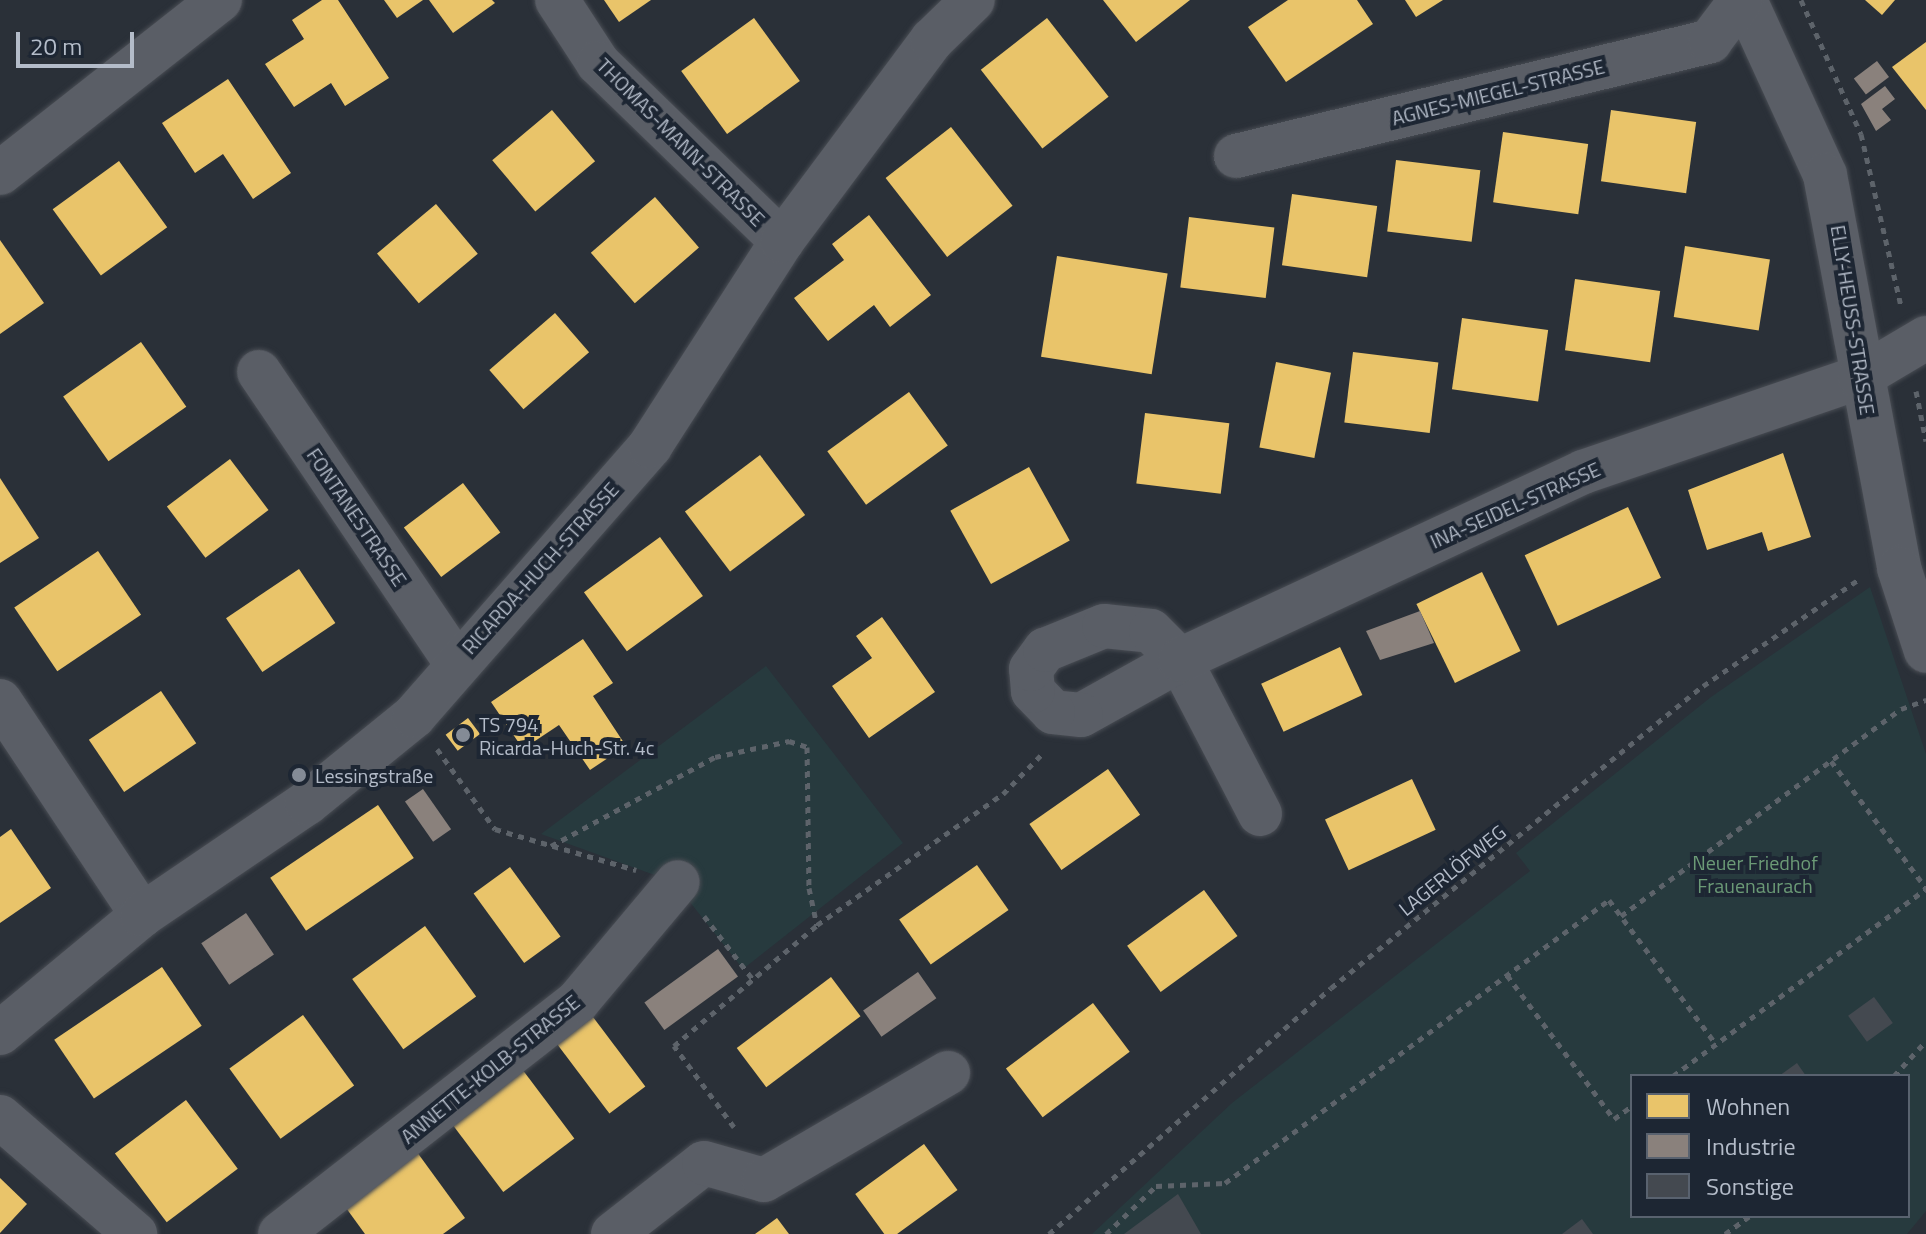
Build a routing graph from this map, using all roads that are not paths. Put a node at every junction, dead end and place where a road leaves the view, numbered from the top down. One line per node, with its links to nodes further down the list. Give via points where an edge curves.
1 (220, 0): 6 (street)
2 (557, 0): 7 (street, THOMAS-MANN-STRASSE, via 598,63)
3 (973, 0): 7 (street, RICARDA-HUCH-STRASSE, via 932,40)
4 (1743, 0): 5 (street, AGNES-MIEGEL-STRASSE, via 1710,41); 10 (street, ELLY-HEUSS-STRASSE, via 1825,175)
5 (1236, 156)
6 (0, 173)
7 (782, 241): 13 (street, RICARDA-HUCH-STRASSE, via 650,446)
8 (1926, 338): 10 (street, INA-SEIDEL-STRASSE)
9 (259, 372): 13 (street, FONTANESTRASSE)
10 (1860, 377): 11 (street, ELLY-HEUSS-STRASSE, via 1899,568); 12 (street, INA-SEIDEL-STRASSE, via 1583,472)
11 (1926, 651)
12 (1180, 660): 12 (street, INA-SEIDEL-STRASSE, via 1151,631 1104,626 1045,650 1031,669 1033,691 1053,712 1081,715); 15 (street)
13 (455, 662): 17 (street, RICARDA-HUCH-STRASSE, via 414,716 307,803)
14 (0, 701): 17 (street)
15 (1260, 814)
16 (678, 882): 22 (street, ANNETTE-KOLB-STRASSE, via 578,1001)
17 (142, 915): 18 (street, RICARDA-HUCH-STRASSE)
18 (0, 1033)
19 (948, 1073): 23 (street, via 764,1180 704,1163)
20 (0, 1117): 21 (street)
21 (135, 1234)
22 (280, 1234)
23 (613, 1234)

